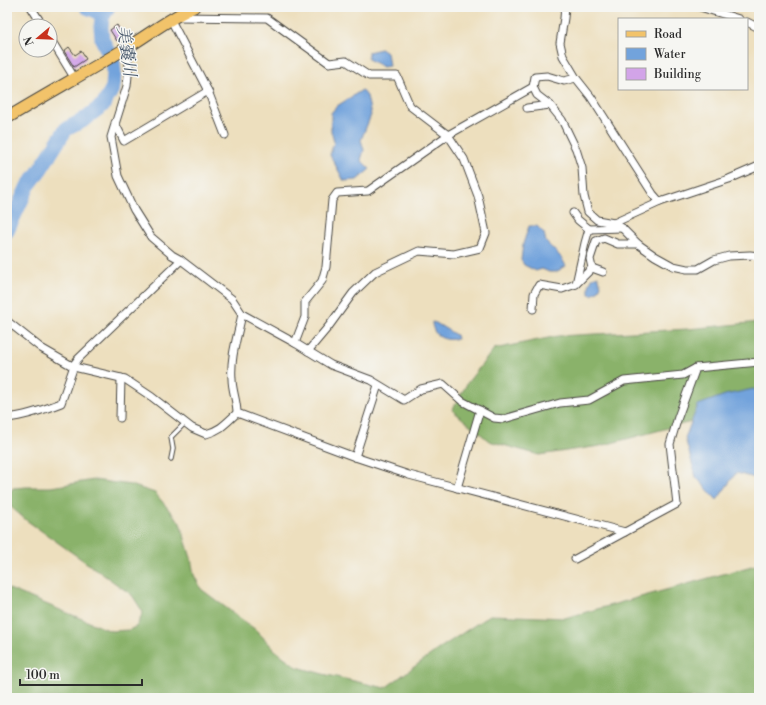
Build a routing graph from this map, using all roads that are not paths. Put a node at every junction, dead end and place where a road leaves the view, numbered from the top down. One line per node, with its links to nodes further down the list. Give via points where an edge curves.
1 (31, 7): 5 (street)
2 (565, 7): 12 (street, via 560,43 563,56)
3 (700, 7): 7 (street)
4 (190, 8): 6 (main road)
5 (38, 18)
6 (173, 18): 10 (main road); 15 (street); 21 (street, via 266,18 329,63 346,61 369,76 396,76 410,106)
7 (736, 18)
8 (748, 22): 9 (street)
9 (759, 28)
10 (123, 50): 13 (main road); 19 (street, via 129,64 127,86)
11 (58, 51): 13 (street)
12 (576, 78): 14 (street, via 564,82 547,76 534,77); 23 (street)
13 (75, 79): 18 (main road)
14 (532, 87): 16 (street, via 537,95); 21 (street)
15 (208, 91): 19 (street, via 124,141); 20 (street)
16 (550, 105): 17 (street); 25 (street, via 562,120 576,149 582,168 588,212 597,220)
17 (527, 108)
18 (7, 118)
19 (115, 123): 30 (street, via 111,137 118,176 134,210 151,237)
20 (225, 135)
21 (448, 135): 37 (street, via 368,191 337,193 332,200 326,267 322,281 305,302 305,317); 38 (street, via 464,159 478,196 486,233 480,248 454,254 419,250 376,272 353,293)
22 (759, 166): 23 (street)
23 (660, 202): 25 (street)
24 (573, 213): 27 (street)
25 (614, 223): 26 (street)
26 (622, 228): 27 (street); 28 (street)
27 (589, 229): 33 (street)
28 (638, 244): 29 (street, via 673,266 687,270 698,269 728,256); 31 (street, via 618,244 604,238 596,242 590,259)
29 (759, 256)
30 (181, 260): 35 (street, via 232,298); 40 (street, via 78,359)
31 (592, 268): 32 (street); 33 (street)
32 (603, 272)
33 (576, 284): 34 (street, via 562,288 539,285 534,294)
34 (533, 309)
35 (242, 314): 37 (street); 45 (street, via 233,356 232,379)
36 (7, 321): 40 (street, via 41,348)
37 (295, 343): 38 (street)
38 (308, 351): 43 (street, via 331,365)
39 (759, 362): 41 (street)
40 (74, 367): 42 (street); 46 (street, via 60,403)
41 (696, 368): 44 (street, via 683,375 624,381 589,400 560,403 504,419 494,418); 54 (street, via 670,444 677,504)
42 (121, 378): 48 (street); 49 (street, via 152,396)
43 (378, 385): 44 (street, via 404,400 420,388 443,384 462,401); 51 (street)
44 (480, 410): 53 (street)
45 (237, 413): 49 (street, via 216,431 206,434); 51 (street)
46 (19, 417): 47 (street); 50 (street)
47 (7, 418)
48 (120, 418)
49 (185, 423): 52 (lane, via 172,437)
50 (7, 424)
51 (355, 457): 53 (street)
52 (171, 459)
53 (457, 488): 54 (street)
54 (625, 532): 55 (street)
55 (575, 559)

